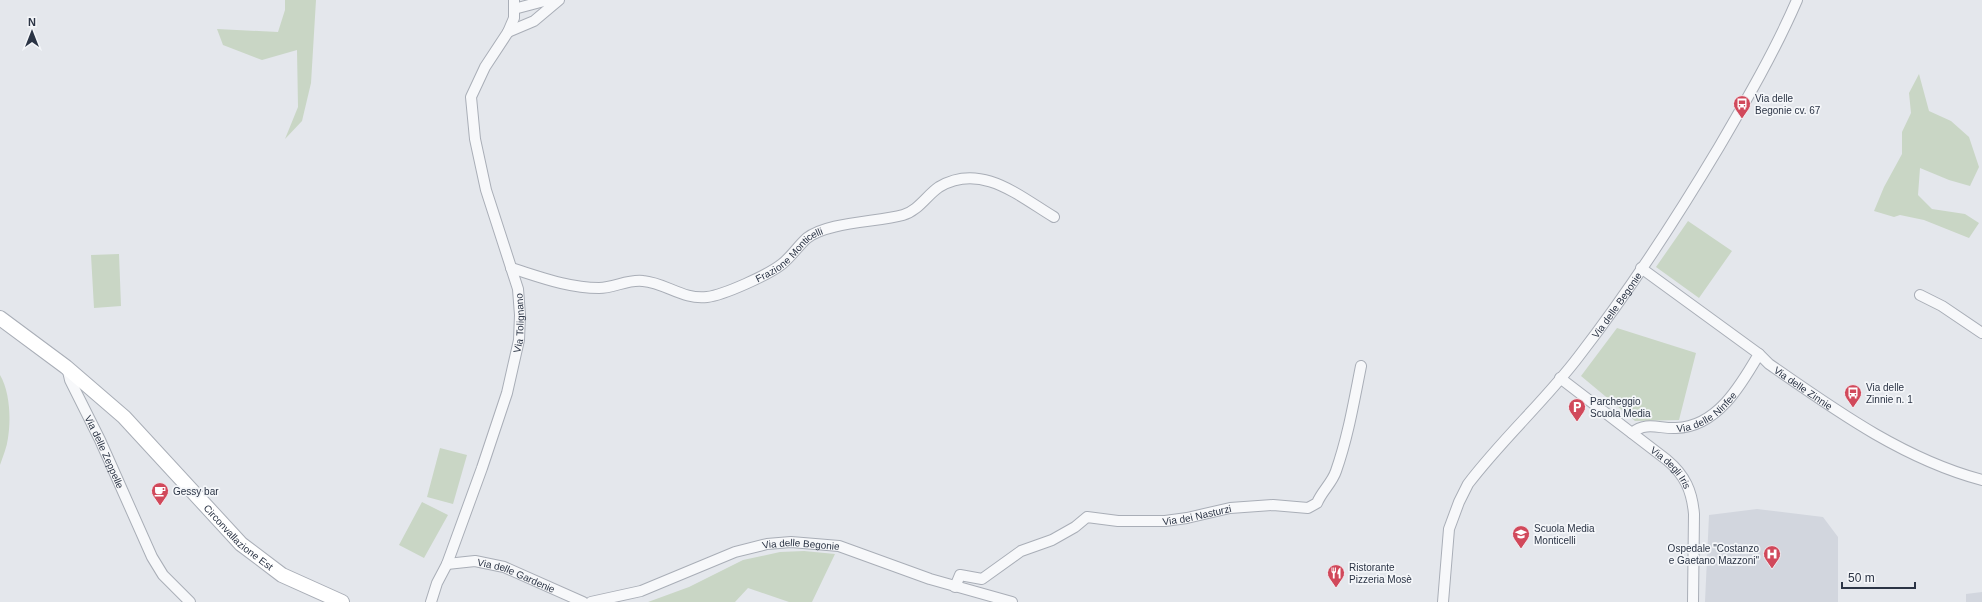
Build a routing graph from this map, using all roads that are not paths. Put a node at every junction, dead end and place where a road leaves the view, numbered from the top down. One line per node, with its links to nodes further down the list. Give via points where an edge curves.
1 (548, 0): 4 (street)
2 (559, 0): 5 (street, via 534,21)
3 (1797, 0): 8 (street, Via delle Begonie, via 1738,116)
4 (514, 4): 5 (street, Via Tolignano, via 514,18)
5 (508, 32): 7 (street, Via Tolignano, via 485,67 471,97 475,140 486,190)
6 (1054, 217): 7 (street, Frazione Monticelli, via 996,182 975,178 954,180 938,188 905,215 822,230 807,238 781,265 728,291 708,297 690,298 645,281 600,288 567,286)
7 (511, 268): 18 (street, Via Tolignano, via 518,289 519,340 507,393)
8 (1641, 268): 12 (street, Via delle Zinnie); 15 (street, Via delle Begonie, via 1579,356)
9 (1920, 294): 11 (street)
10 (0, 318): 14 (main road)
11 (1982, 332)
12 (1759, 354): 16 (street, Via delle Ninfee, via 1743,382 1710,417 1692,426 1676,428 1650,425); 17 (street, Via delle Zinnie, via 1809,392 1881,437 1930,462)
13 (1361, 366): 19 (street, Via dei Nasturzi, via 1336,473 1318,503 1308,508 1273,505 1230,508 1166,521 1118,521 1087,517 1052,540 1022,552 982,579 960,575)
14 (66, 367): 20 (street, Via delle Zeppelle, via 152,557 163,575); 21 (main road, Circonvallazione Est, via 124,417 241,544 282,575)
15 (1560, 378): 16 (street, Via degli Iris); 26 (street, Via delle Begonie, via 1468,484 1450,529)
16 (1632, 433): 27 (street, Via degli Iris, via 1676,467 1690,489 1694,514)
17 (1982, 480)
18 (447, 564): 22 (street, Via Tolignano); 23 (street, Via delle Gardenie, via 475,561 504,567)
19 (955, 586): 24 (street, Via delle Begonie, via 839,546 791,542 767,544 735,552 641,591); 25 (street, Via delle Begonie)
20 (190, 602)
21 (342, 602)
22 (431, 602)
23 (583, 602)
24 (590, 602)
25 (1012, 602)
26 (1443, 602)
27 (1693, 602)

